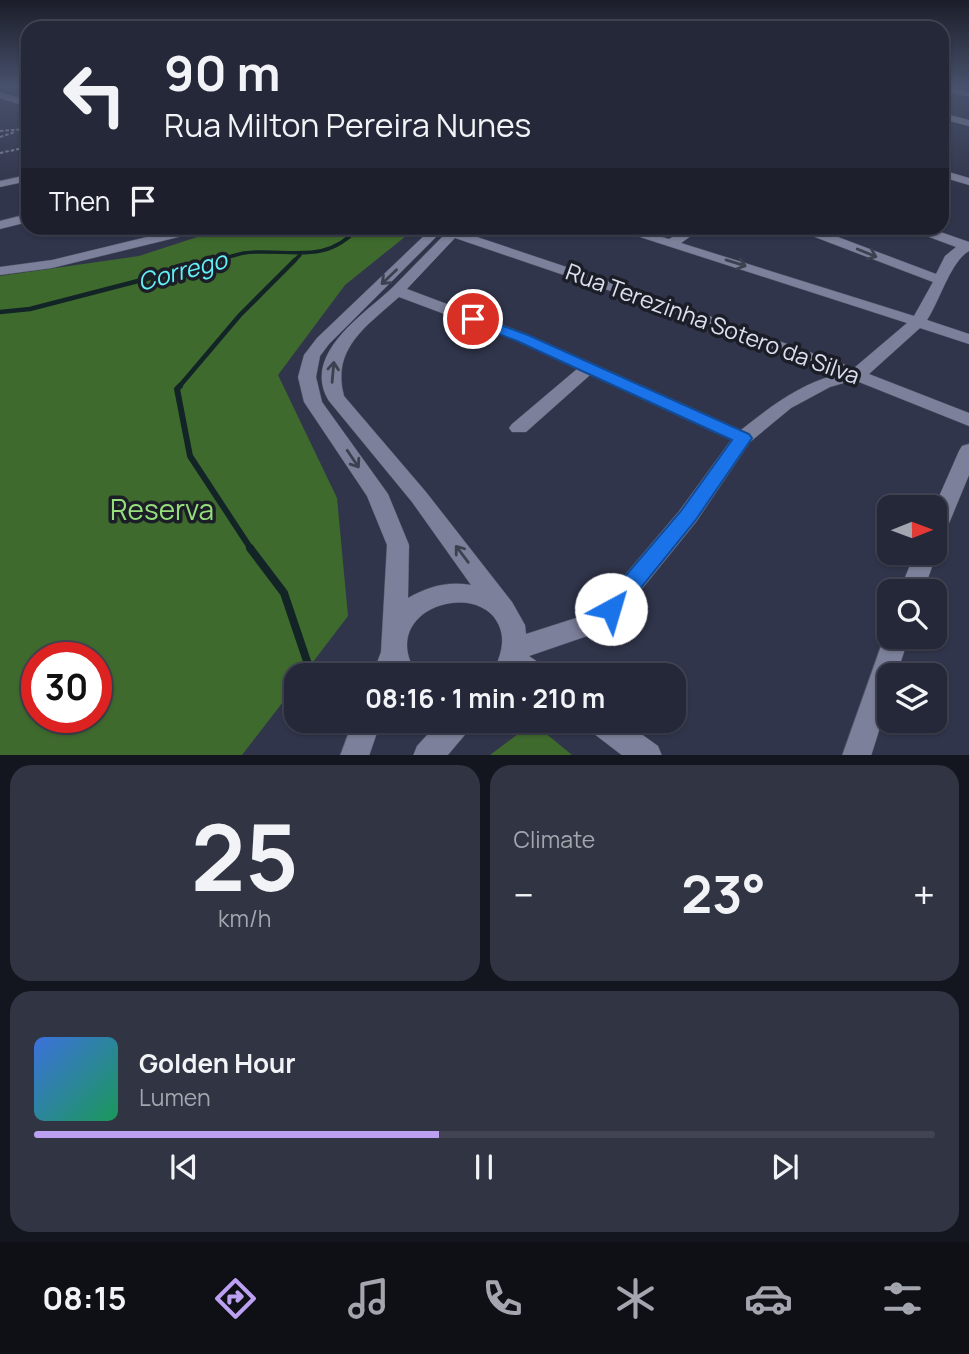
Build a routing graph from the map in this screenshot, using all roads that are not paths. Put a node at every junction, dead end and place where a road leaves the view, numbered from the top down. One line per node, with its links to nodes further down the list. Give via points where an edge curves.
1 (949, 175): 3 (street)
2 (21, 180): 4 (street)
3 (969, 182)
4 (0, 184)
5 (21, 220): 6 (street)
6 (0, 225)
7 (170, 235): 17 (street, via 52,264)
8 (432, 235): 31 (street, one-way to 31, via 323,341 312,355 307,377 313,402 377,495 398,545)
9 (442, 235): 19 (street)
10 (464, 235): 23 (street, Rua Terezinha Sotero da Silva)
11 (643, 235): 15 (street)
12 (684, 235): 15 (street)
13 (822, 235): 18 (street, one-way to 18)
14 (937, 235): 16 (street)
15 (671, 243): 20 (street, one-way to 20)
16 (967, 246): 18 (street, via 950,259)
17 (0, 271)
18 (942, 281): 20 (street)
19 (397, 291): 22 (street, via 523,338); 29 (street, one-way to 19, via 419,497 335,397 331,381 334,359 347,336)
20 (918, 322): 21 (street); 23 (street)
21 (969, 338)
22 (588, 368): 25 (street); 26 (street)
23 (858, 374): 24 (street, Rua Terezinha Sotero da Silva); 26 (street, via 824,383 785,404)
24 (969, 420)
25 (519, 428)
26 (743, 438): 32 (street, via 688,516 611,609)
27 (969, 451): 28 (street)
28 (947, 503)
29 (503, 609): 31 (street, via 478,595 450,592 430,596 402,619); 32 (street, via 517,642)
30 (892, 649): 39 (street)
31 (394, 659)
32 (512, 661)
33 (362, 733): 36 (street)
34 (448, 733): 37 (street)
35 (616, 733): 38 (street)
36 (354, 755)
37 (427, 755)
38 (648, 755)
39 (856, 755)

